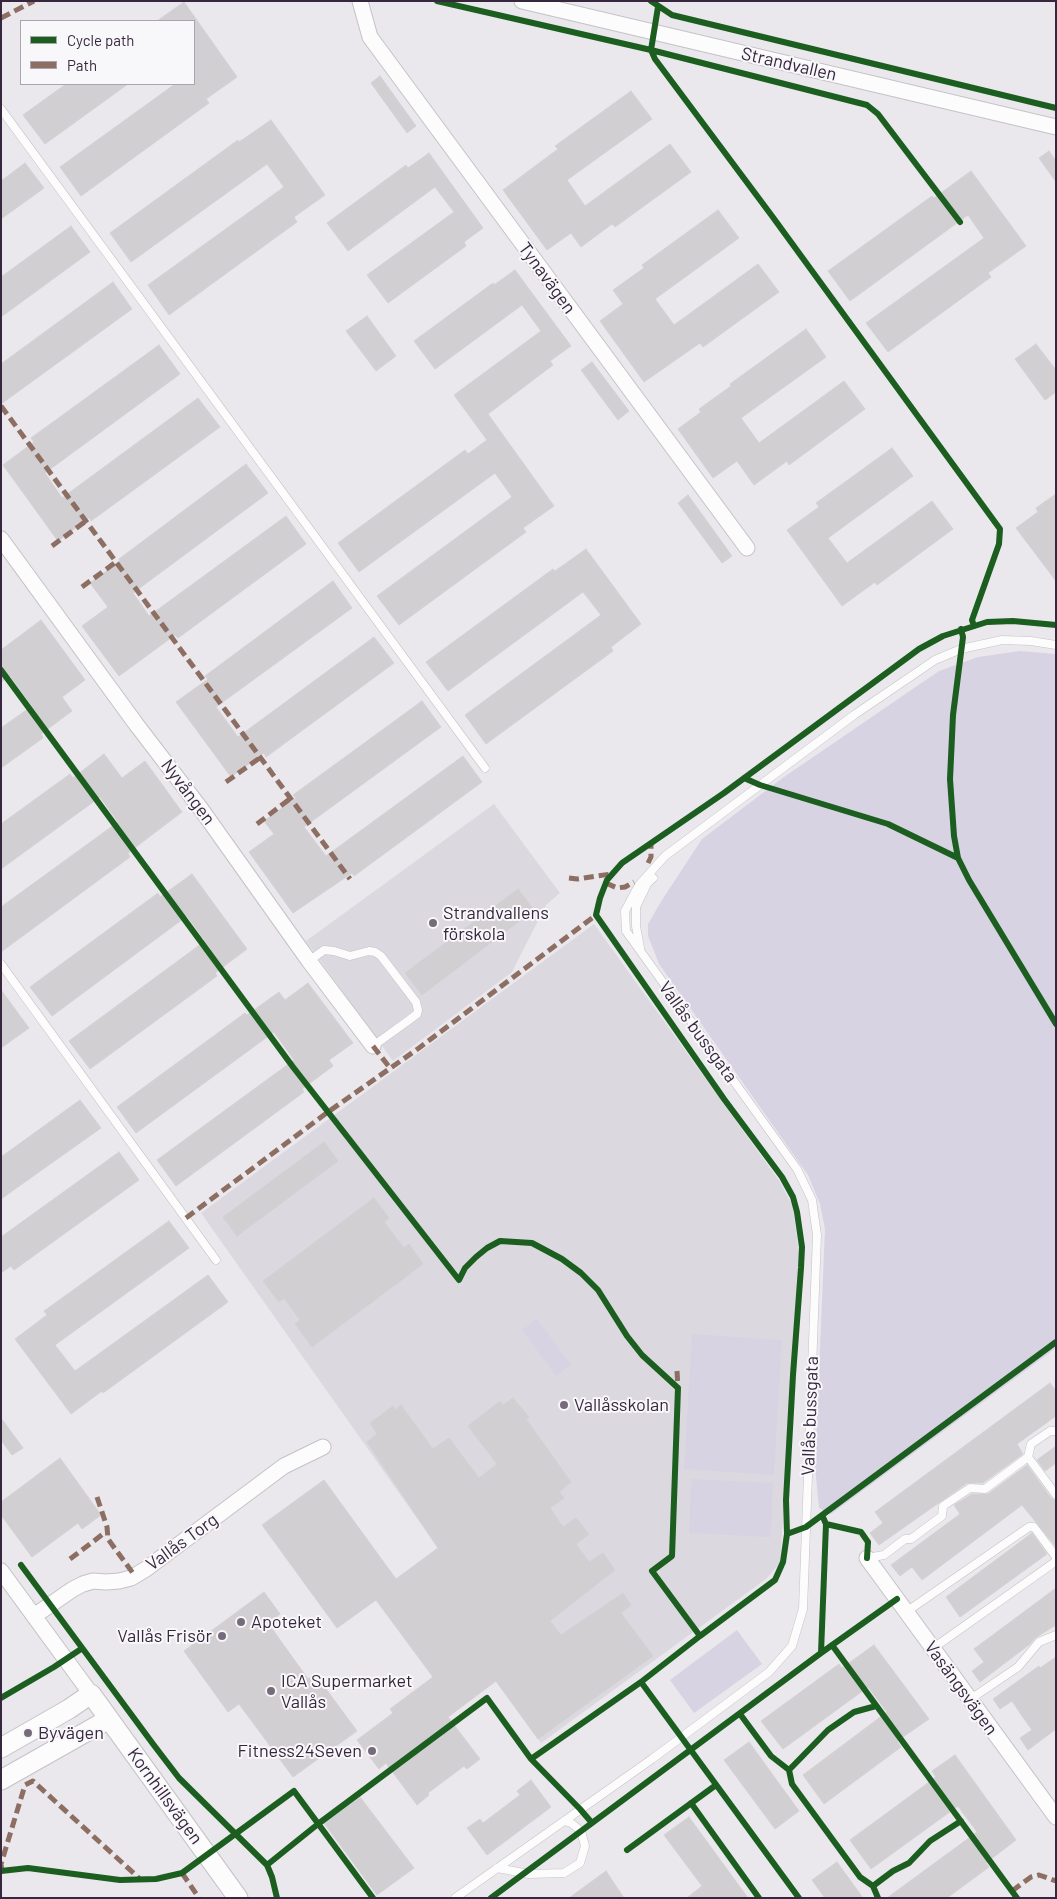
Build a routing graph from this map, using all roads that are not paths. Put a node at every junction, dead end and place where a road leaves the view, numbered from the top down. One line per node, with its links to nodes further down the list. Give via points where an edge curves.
1 (360, 1): 6 (street, Tynavägen, via 370,37)
2 (522, 1): 4 (street, Strandvallen)
3 (1, 109): 8 (lane)
4 (1056, 127)
5 (1, 540): 9 (street, Nyvången, via 202,809)
6 (747, 548)
7 (1056, 645): 30 (lane, Vallås bussgata, via 1002,640 950,652 935,660 701,828 647,884 636,908 640,950 797,1169 812,1200 817,1235 803,1609 792,1646 769,1672)
8 (485, 768)
9 (309, 961): 11 (street, Nyvången); 11 (lane, via 324,950 350,956 369,950 375,952 416,1002 416,1014)
10 (1, 964): 12 (lane)
11 (373, 1046)
12 (216, 1260)
13 (1056, 1431): 15 (lane, via 1050,1431 1031,1444)
14 (323, 1447): 21 (street, Vallås Torg, via 284,1466 131,1578 83,1584)
15 (1028, 1457): 16 (lane); 17 (lane, via 985,1489 970,1488 943,1506 942,1516 911,1540 905,1539 884,1555)
16 (1056, 1495)
17 (867, 1558): 20 (street, Vasängsvägen)
18 (1056, 1558): 20 (lane, via 1036,1526 1029,1527); 23 (lane, via 1055,1562)
19 (1, 1571): 21 (street)
20 (906, 1612): 23 (street, Vasängsvägen)
21 (34, 1616): 24 (street)
22 (1056, 1635): 25 (lane, via 1039,1642 1018,1666)
23 (932, 1648): 25 (street, Vasängsvägen)
24 (91, 1694): 26 (street, Kornhillsvägen); 27 (street)
25 (970, 1700): 29 (street, Vasängsvägen)
26 (109, 1719): 28 (street); 32 (street, Kornhillsvägen)
27 (1, 1748)
28 (1, 1780)
29 (1056, 1817)
30 (564, 1821): 31 (lane, Vallås bussgata); 31 (lane, via 581,1830 585,1846 580,1863 564,1873 529,1874)
31 (497, 1868): 33 (lane, Vallås bussgata)
32 (238, 1898)
33 (455, 1898)

